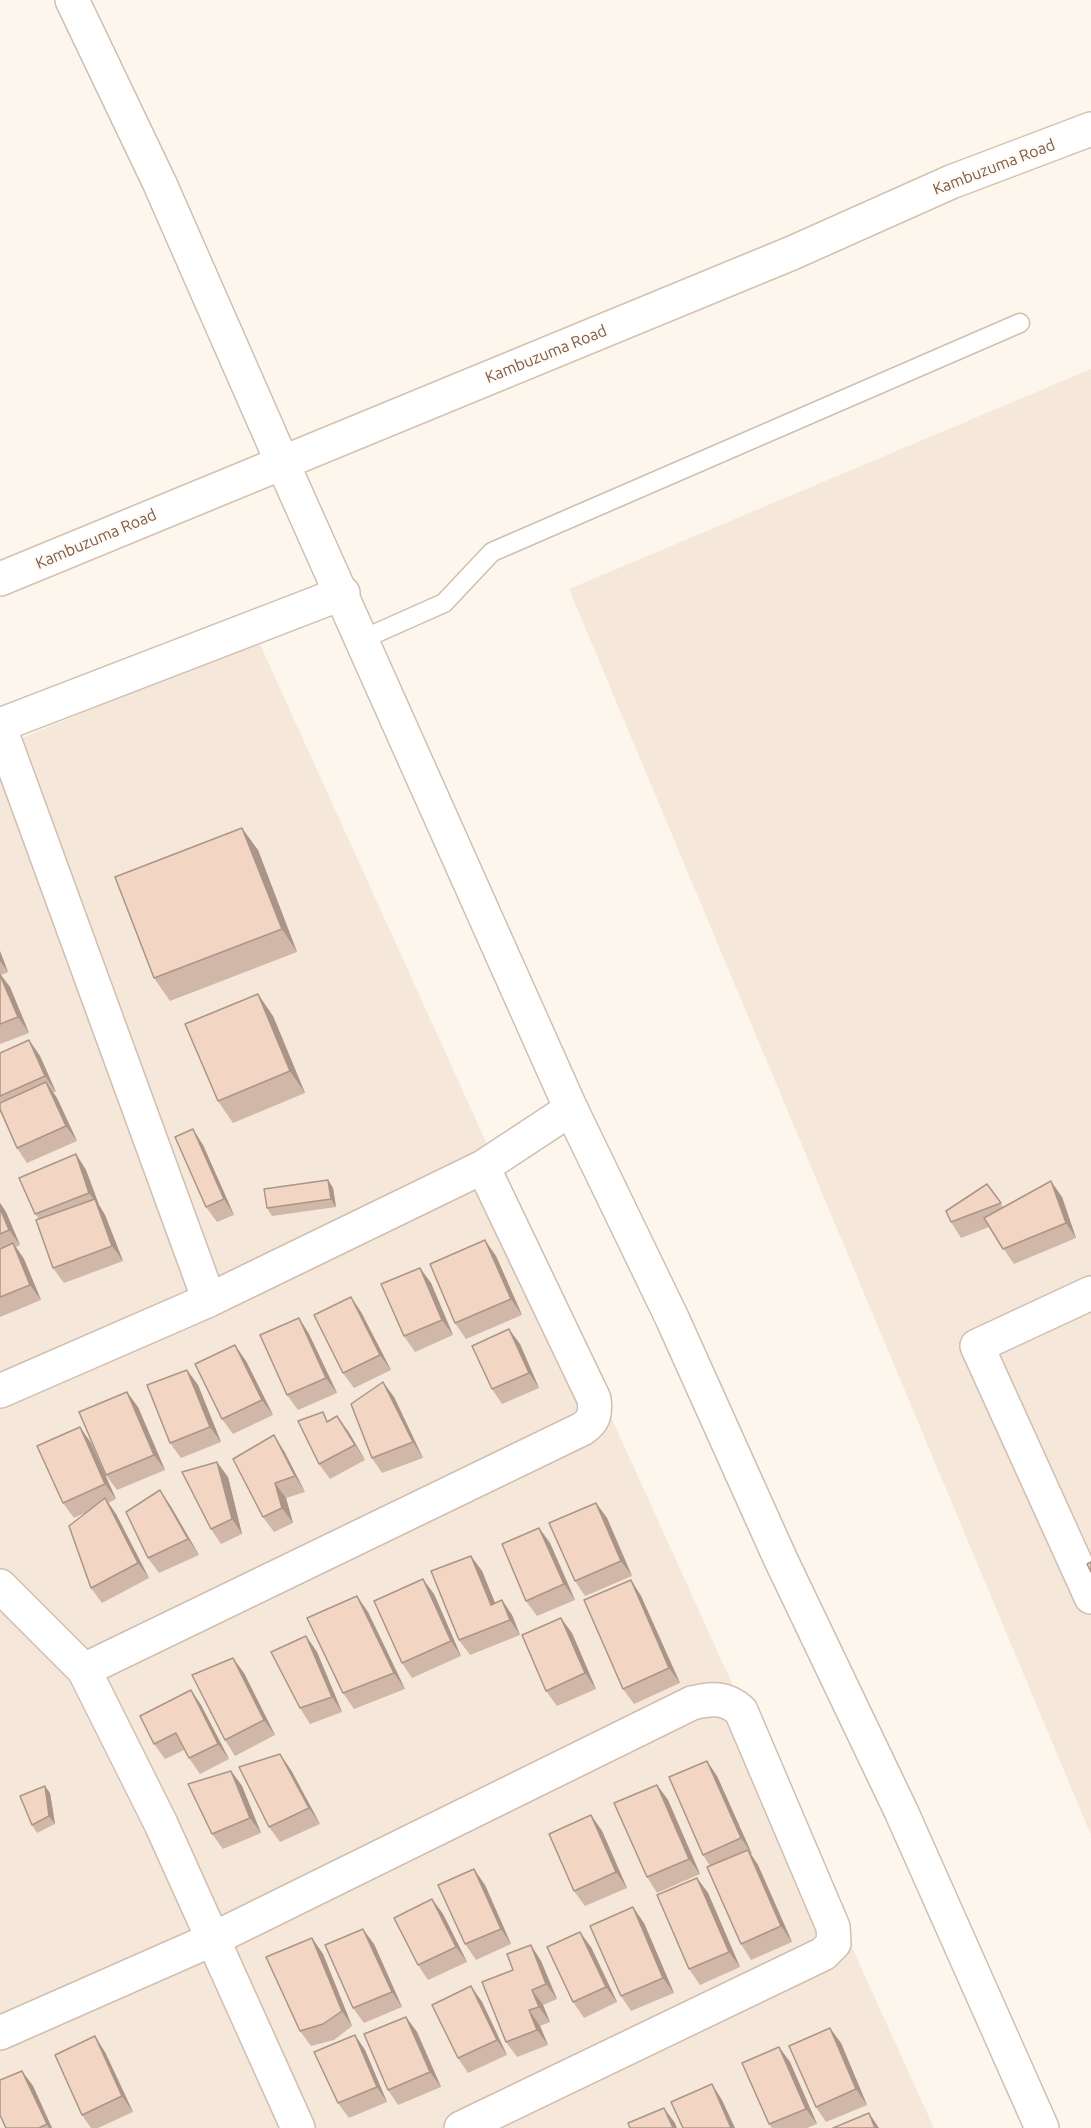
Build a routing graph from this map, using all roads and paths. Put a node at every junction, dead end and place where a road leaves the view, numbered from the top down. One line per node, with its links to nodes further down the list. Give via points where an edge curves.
1 (72, 0): 4 (street, via 160,184)
2 (1091, 129): 4 (street, Kambuzuma Road, via 951,182 792,253)
3 (1020, 323): 7 (lane, via 492,552 444,603)
4 (282, 462): 5 (street, Kambuzuma Road); 6 (street)
5 (0, 579)
6 (343, 593): 7 (street); 8 (street)
7 (363, 639): 9 (street)
8 (0, 727): 12 (street)
9 (571, 1109): 10 (street); 21 (street, via 901,1811)
10 (483, 1167): 12 (street); 16 (street, via 594,1399 592,1423)
11 (1091, 1293): 15 (street, via 977,1346)
12 (209, 1300): 13 (street)
13 (0, 1391)
14 (0, 1586): 16 (street)
15 (1091, 1597)
16 (84, 1670): 17 (street, via 161,1824)
17 (211, 1940): 18 (street); 19 (street); 20 (street, via 692,1703 710,1698 732,1704 741,1711 833,1927 834,1943 823,1954)
18 (0, 2033)
19 (298, 2128)
20 (461, 2128)
21 (1042, 2128)

